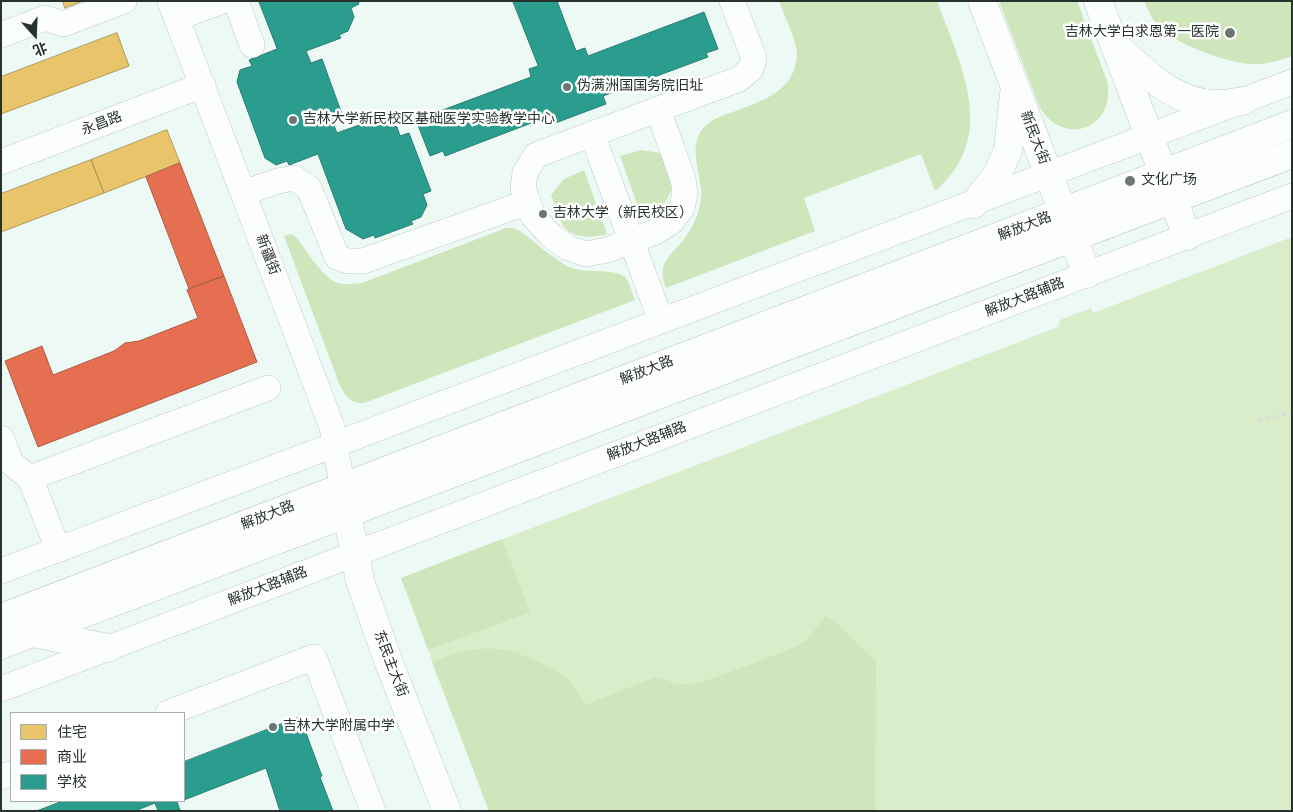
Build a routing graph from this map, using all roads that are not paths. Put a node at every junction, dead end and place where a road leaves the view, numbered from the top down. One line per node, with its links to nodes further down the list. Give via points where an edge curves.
1 (124, 1): 8 (street, via 63,24 45,18)
2 (222, 1): 7 (street)
3 (236, 1): 10 (street)
4 (732, 1): 15 (street, via 754,58 751,69 739,79)
5 (982, 1): 13 (main road, 新民大街)
6 (1098, 1): 9 (main road)
7 (174, 10): 12 (street, 新疆街)
8 (1, 35)
9 (1114, 43): 14 (main road, via 1157,83 1179,94 1213,104); 18 (main road)
10 (252, 45)
11 (1292, 82): 14 (street)
12 (202, 85): 20 (street, 永昌路); 23 (street, 新疆街)
13 (1014, 85): 22 (main road, 新民大街); 27 (main road, via 1008,150 997,175)
14 (1243, 101): 18 (street)
15 (658, 110): 17 (street); 31 (street, via 683,179 682,208 671,222)
16 (1292, 124): 21 (main road, 解放大路)
17 (592, 134): 26 (street, via 536,155 525,173 523,188); 31 (street)
18 (1150, 136): 21 (main road); 22 (street)
19 (1292, 154): 25 (main road, 解放大路)
20 (1, 162)
21 (1164, 174): 25 (main road); 28 (main road, 解放大路)
22 (1048, 175): 27 (street); 28 (main road, 新民大街)
23 (243, 194): 26 (street, via 294,178 302,183 309,188 337,257 348,262 363,261); 36 (street, 新疆街, via 332,427)
24 (1292, 196): 29 (street, 解放大路辅路)
25 (1173, 199): 29 (main road); 30 (main road, 解放大路)
26 (528, 202): 31 (street, via 534,216 551,236 568,248 586,254)
27 (974, 204): 33 (street)
28 (1063, 212): 30 (main road, 新民大街); 38 (main road, 解放大路)
29 (1187, 236): 32 (street, 解放大路辅路)
30 (1073, 237): 32 (main road, 新民大街); 38 (main road, 解放大路)
31 (632, 240): 33 (street)
32 (1087, 274): 40 (street, 解放大路辅路)
33 (661, 321): 36 (street)
34 (268, 388): 37 (street)
35 (1, 438): 37 (street, via 11,462)
36 (335, 444): 38 (street, 新疆街); 39 (street)
37 (30, 478): 39 (street)
38 (345, 500): 40 (main road, 东民主大街); 42 (main road, 解放大路); 43 (main road, 解放大路)
39 (58, 549): 41 (street)
40 (355, 554): 45 (street, 解放大路辅路); 49 (main road, 东民主大街, via 366,599)
41 (1, 571)
42 (1, 618)
43 (33, 633): 44 (main road, 解放大路); 45 (main road)
44 (1, 645)
45 (108, 648): 46 (street, 解放大路辅路)
46 (1, 689)
47 (171, 712): 48 (street, via 314,657)
48 (373, 811)
49 (447, 811)

